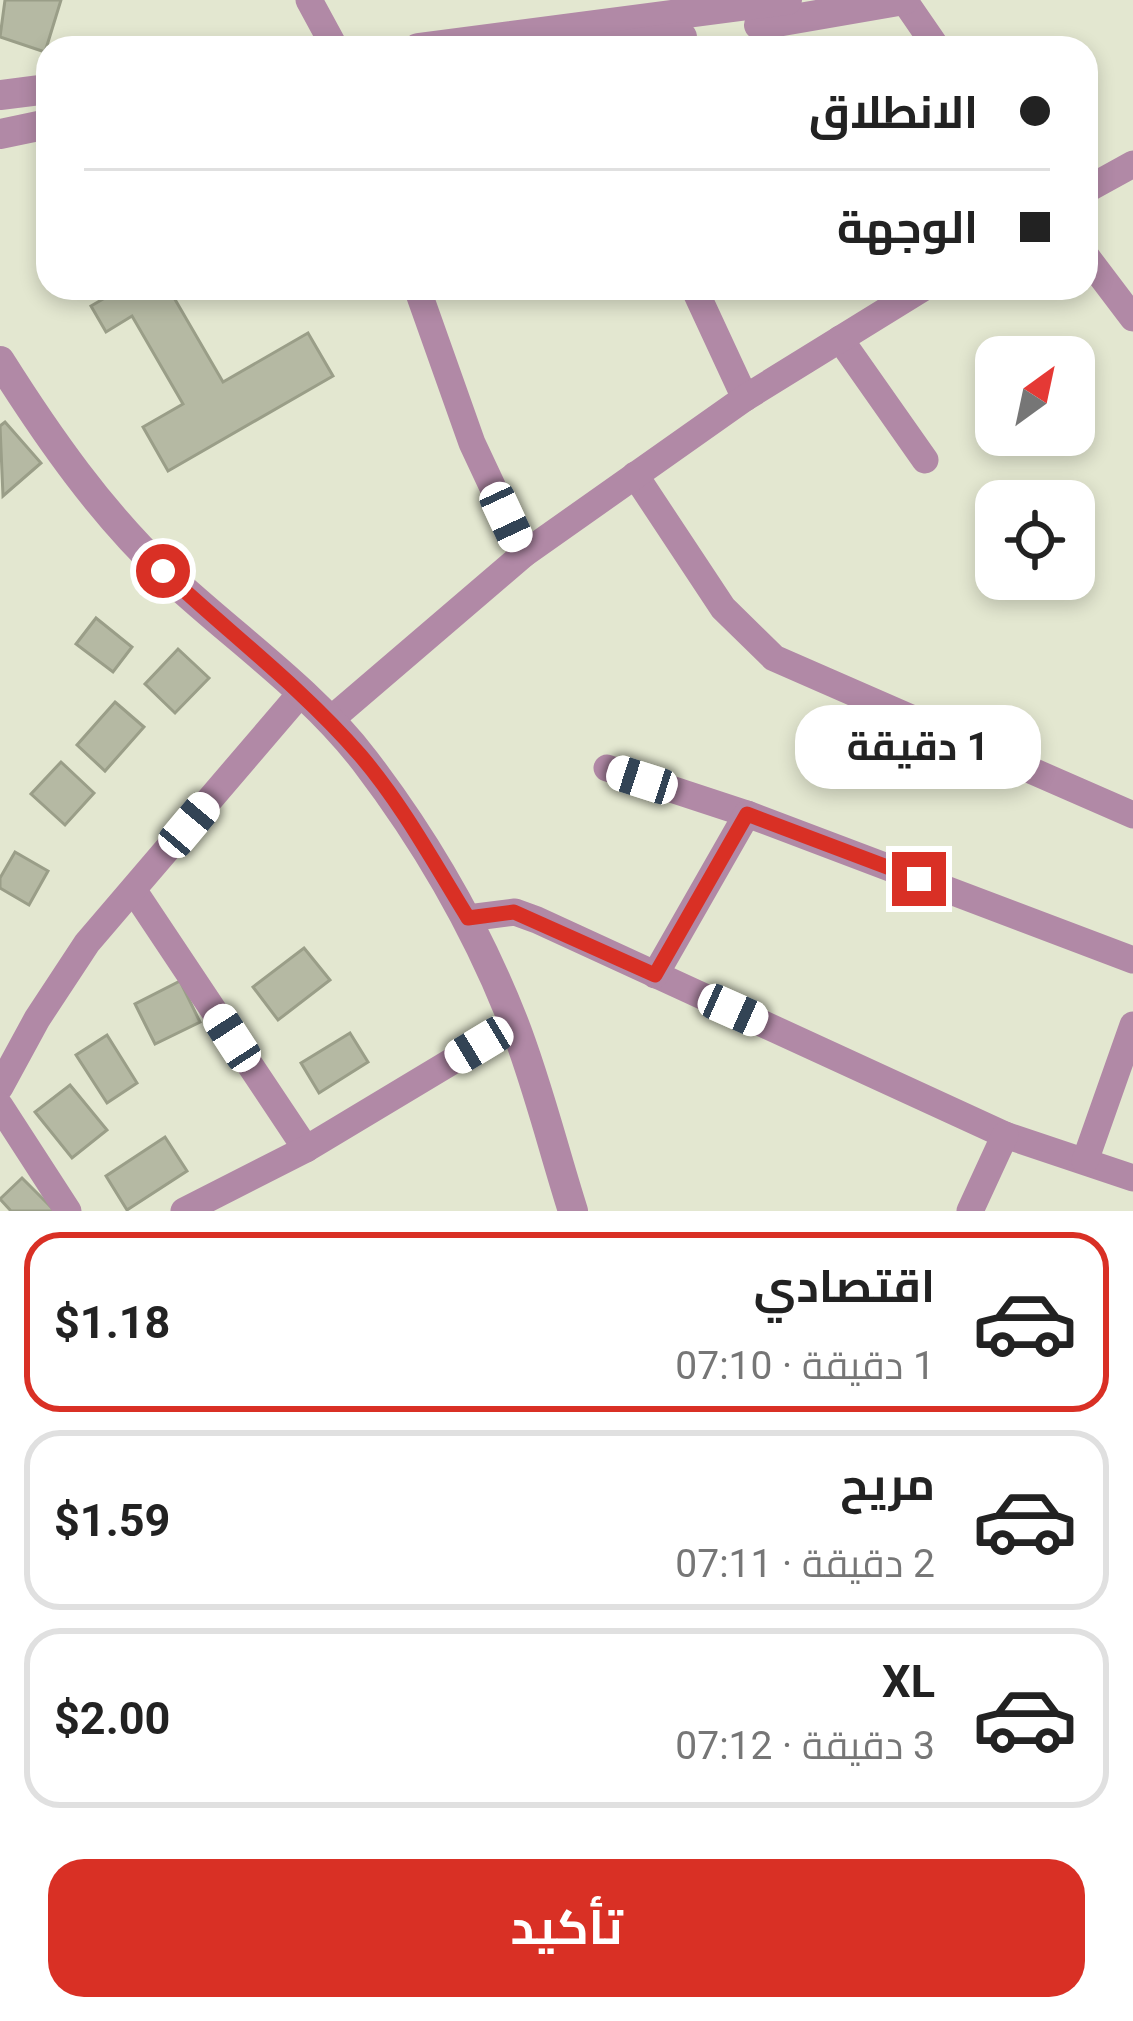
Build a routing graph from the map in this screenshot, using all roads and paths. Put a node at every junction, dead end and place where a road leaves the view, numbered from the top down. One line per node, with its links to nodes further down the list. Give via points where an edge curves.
1 (309, 0): 6 (street)
2 (787, 0): 5 (street)
3 (904, 0): 4 (street); 9 (street)
4 (858, 5): 5 (street)
5 (684, 26): 7 (street); 8 (street)
6 (328, 36)
7 (563, 36)
8 (648, 36)
9 (929, 36)
10 (36, 90): 11 (street)
11 (0, 95)
12 (36, 128): 13 (street)
13 (4, 139)
14 (1133, 164): 15 (street)
15 (1098, 183)
16 (1098, 272): 20 (street)
17 (429, 300): 26 (street, via 472,443)
18 (700, 300): 23 (street)
19 (903, 300): 21 (street)
20 (1133, 318)
21 (840, 339): 23 (street); 24 (street)
22 (0, 361): 27 (street, via 126,532)
23 (746, 398): 25 (street)
24 (925, 460)
25 (635, 475): 26 (street); 31 (street, via 723,608 774,658)
26 (524, 554): 28 (street)
27 (300, 694): 28 (street); 32 (street)
28 (329, 721): 33 (street, via 420,838)
29 (607, 768): 30 (street)
30 (747, 814): 34 (street); 35 (street)
31 (1133, 815)
32 (134, 891): 38 (street, via 87,944); 41 (street)
33 (468, 918): 35 (street, via 514,912); 36 (street)
34 (1133, 960)
35 (655, 975): 40 (street)
36 (514, 1024): 41 (street); 46 (street)
37 (1133, 1025): 42 (street)
38 (0, 1087)
39 (0, 1106): 44 (street)
40 (1005, 1135): 42 (street); 47 (street)
41 (306, 1149): 45 (street)
42 (1085, 1161): 43 (street)
43 (1133, 1178)
44 (68, 1211)
45 (184, 1211)
46 (573, 1211)
47 (970, 1211)

